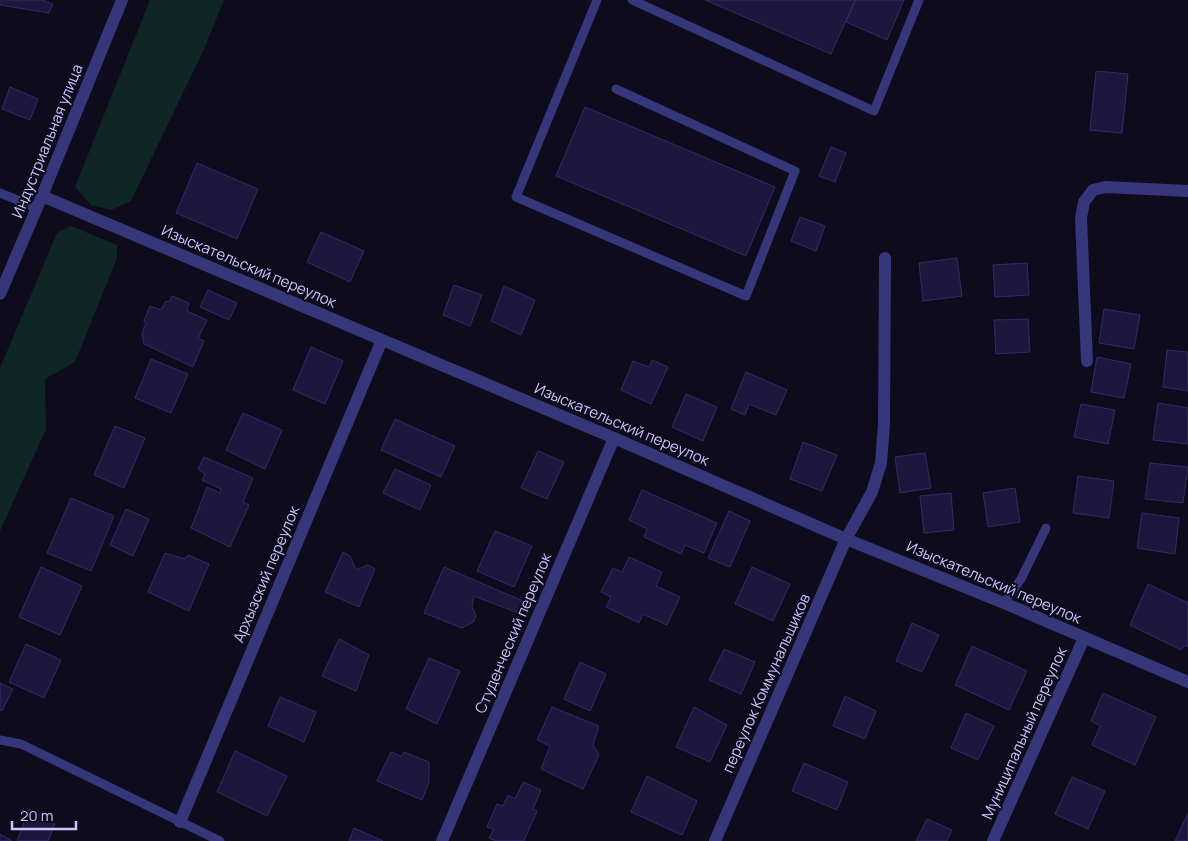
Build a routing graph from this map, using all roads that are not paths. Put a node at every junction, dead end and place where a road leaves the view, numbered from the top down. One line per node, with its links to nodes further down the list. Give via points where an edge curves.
1 (122, 0): 8 (street, Индустриальная улица)
2 (597, 0): 5 (lane, via 516,197 746,296 795,171)
3 (632, 0): 4 (lane, via 874,111)
4 (919, 0)
5 (616, 89)
6 (1188, 191): 12 (street, via 1105,187 1093,190 1084,202 1081,218)
7 (0, 193): 8 (lane)
8 (40, 202): 10 (street, Индустриальная улица); 11 (street, Изыскательский переулок)
9 (885, 258): 15 (street, переулок Коммунальщиков, via 882,463 872,492)
10 (0, 294)
11 (382, 340): 13 (street, Изыскательский переулок); 20 (street, Архызский переулок)
12 (1087, 361)
13 (614, 438): 15 (street, Изыскательский переулок); 22 (street, Студенческий переулок)
14 (1046, 528): 16 (lane, via 1021,579)
15 (846, 539): 16 (street, Изыскательский переулок); 23 (street, переулок Коммунальщиков)
16 (1004, 603): 17 (street, Изыскательский переулок)
17 (1084, 638): 18 (street, Изыскательский переулок); 24 (street, Муниципальный переулок)
18 (1188, 682)
19 (0, 740): 20 (lane, via 22,744)
20 (180, 822): 21 (lane)
21 (220, 841)
22 (442, 841)
23 (715, 841)
24 (992, 841)

